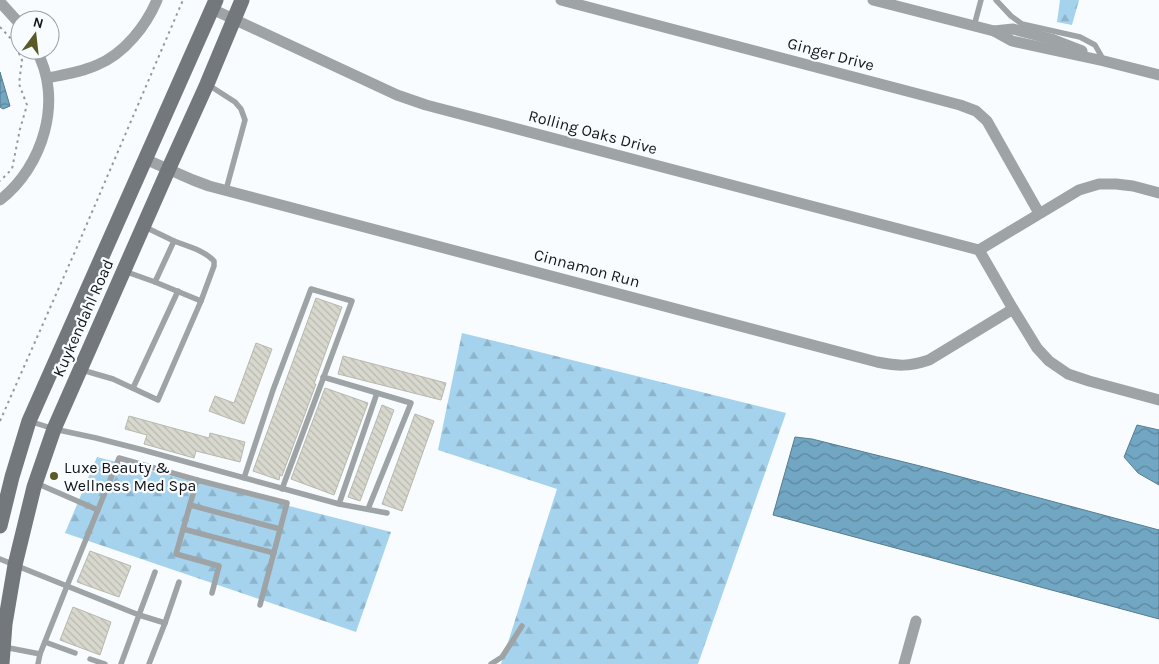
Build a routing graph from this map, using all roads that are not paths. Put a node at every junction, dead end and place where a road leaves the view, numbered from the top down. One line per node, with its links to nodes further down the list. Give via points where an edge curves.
1 (157, 0): 15 (street, via 138,33 118,52 99,65)
2 (242, 0): 10 (main road, Kuykendahl Road)
3 (561, 0): 22 (street, Ginger Drive, via 960,104 976,111 987,121)
4 (873, 0): 11 (street)
5 (981, 0): 11 (lane)
6 (996, 0): 13 (lane, via 1022,24 1080,37 1095,45)
7 (0, 2): 9 (street)
8 (214, 5): 10 (street, Rolling Oaks Drive); 17 (main road, Kuykendahl Road)
9 (10, 13)
10 (234, 20): 16 (main road, Kuykendahl Road); 25 (street, Rolling Oaks Drive, via 426,105)
11 (974, 26): 13 (street, via 994,31 1013,29)
12 (40, 60): 15 (street)
13 (1104, 61): 14 (street)
14 (1159, 75)
15 (47, 78): 21 (street, via 48,112 44,136 22,177)
16 (207, 84): 18 (main road, Kuykendahl Road); 19 (lane, via 235,102 245,120)
17 (145, 159): 18 (street, Cinnamon Run); 36 (main road, Kuykendahl Road)
18 (168, 168): 19 (street, Cinnamon Run); 23 (main road, Kuykendahl Road)
19 (226, 190): 30 (street, Cinnamon Run, via 897,366 929,360)
20 (1159, 193): 22 (street, via 1133,186 1099,184 1079,190)
21 (0, 200)
22 (1039, 213): 25 (street)
23 (143, 226): 24 (lane); 26 (main road, Kuykendahl Road)
24 (174, 241): 27 (lane); 29 (lane, via 202,252 214,261)
25 (979, 250): 30 (street)
26 (123, 271): 27 (lane); 31 (main road, Kuykendahl Road)
27 (155, 282): 28 (lane)
28 (178, 291): 29 (lane); 33 (lane)
29 (201, 301): 33 (lane, via 158,400)
30 (1013, 309): 35 (street, via 1037,348 1068,374)
31 (80, 369): 33 (lane); 37 (main road, Kuykendahl Road)
32 (323, 377): 34 (lane); 38 (lane, via 352,301 311,289); 41 (lane)
33 (133, 388)
34 (377, 393): 42 (lane); 44 (lane, via 411,403)
35 (1159, 400)
36 (29, 421): 37 (lane); 47 (main road, Kuykendahl Road)
37 (54, 429): 38 (lane); 40 (main road, Kuykendahl Road)
38 (244, 478): 41 (lane)
39 (197, 480): 43 (lane); 45 (lane, via 119,458); 49 (lane, via 287,503)
40 (36, 483): 45 (lane); 52 (main road, Kuykendahl Road)
41 (282, 488): 42 (lane)
42 (339, 504): 44 (lane)
43 (190, 505): 48 (lane); 49 (lane)
44 (368, 509): 46 (lane)
45 (98, 510): 55 (lane)
46 (387, 512)
47 (0, 526)
48 (183, 529): 50 (lane); 56 (lane, via 176,554 219,566)
49 (280, 529): 50 (lane)
50 (274, 553): 57 (lane)
51 (0, 559): 52 (lane)
52 (15, 565): 55 (lane); 63 (main road, Kuykendahl Road)
53 (156, 572): 58 (lane)
54 (179, 582): 60 (lane)
55 (67, 586): 58 (lane); 62 (lane)
56 (212, 593)
57 (260, 605)
58 (140, 615): 60 (lane); 70 (lane)
59 (916, 621): 73 (street)
60 (165, 623): 71 (lane)
61 (522, 626): 72 (lane, via 502,657)
62 (45, 642): 64 (lane); 65 (lane)
63 (4, 647): 65 (lane); 67 (main road, Kuykendahl Road)
64 (75, 653)
65 (40, 654): 68 (lane)
66 (90, 658): 69 (lane)
67 (2, 664)
68 (38, 664)
69 (105, 664)
70 (121, 664)
71 (149, 664)
72 (491, 664)
73 (904, 664)

